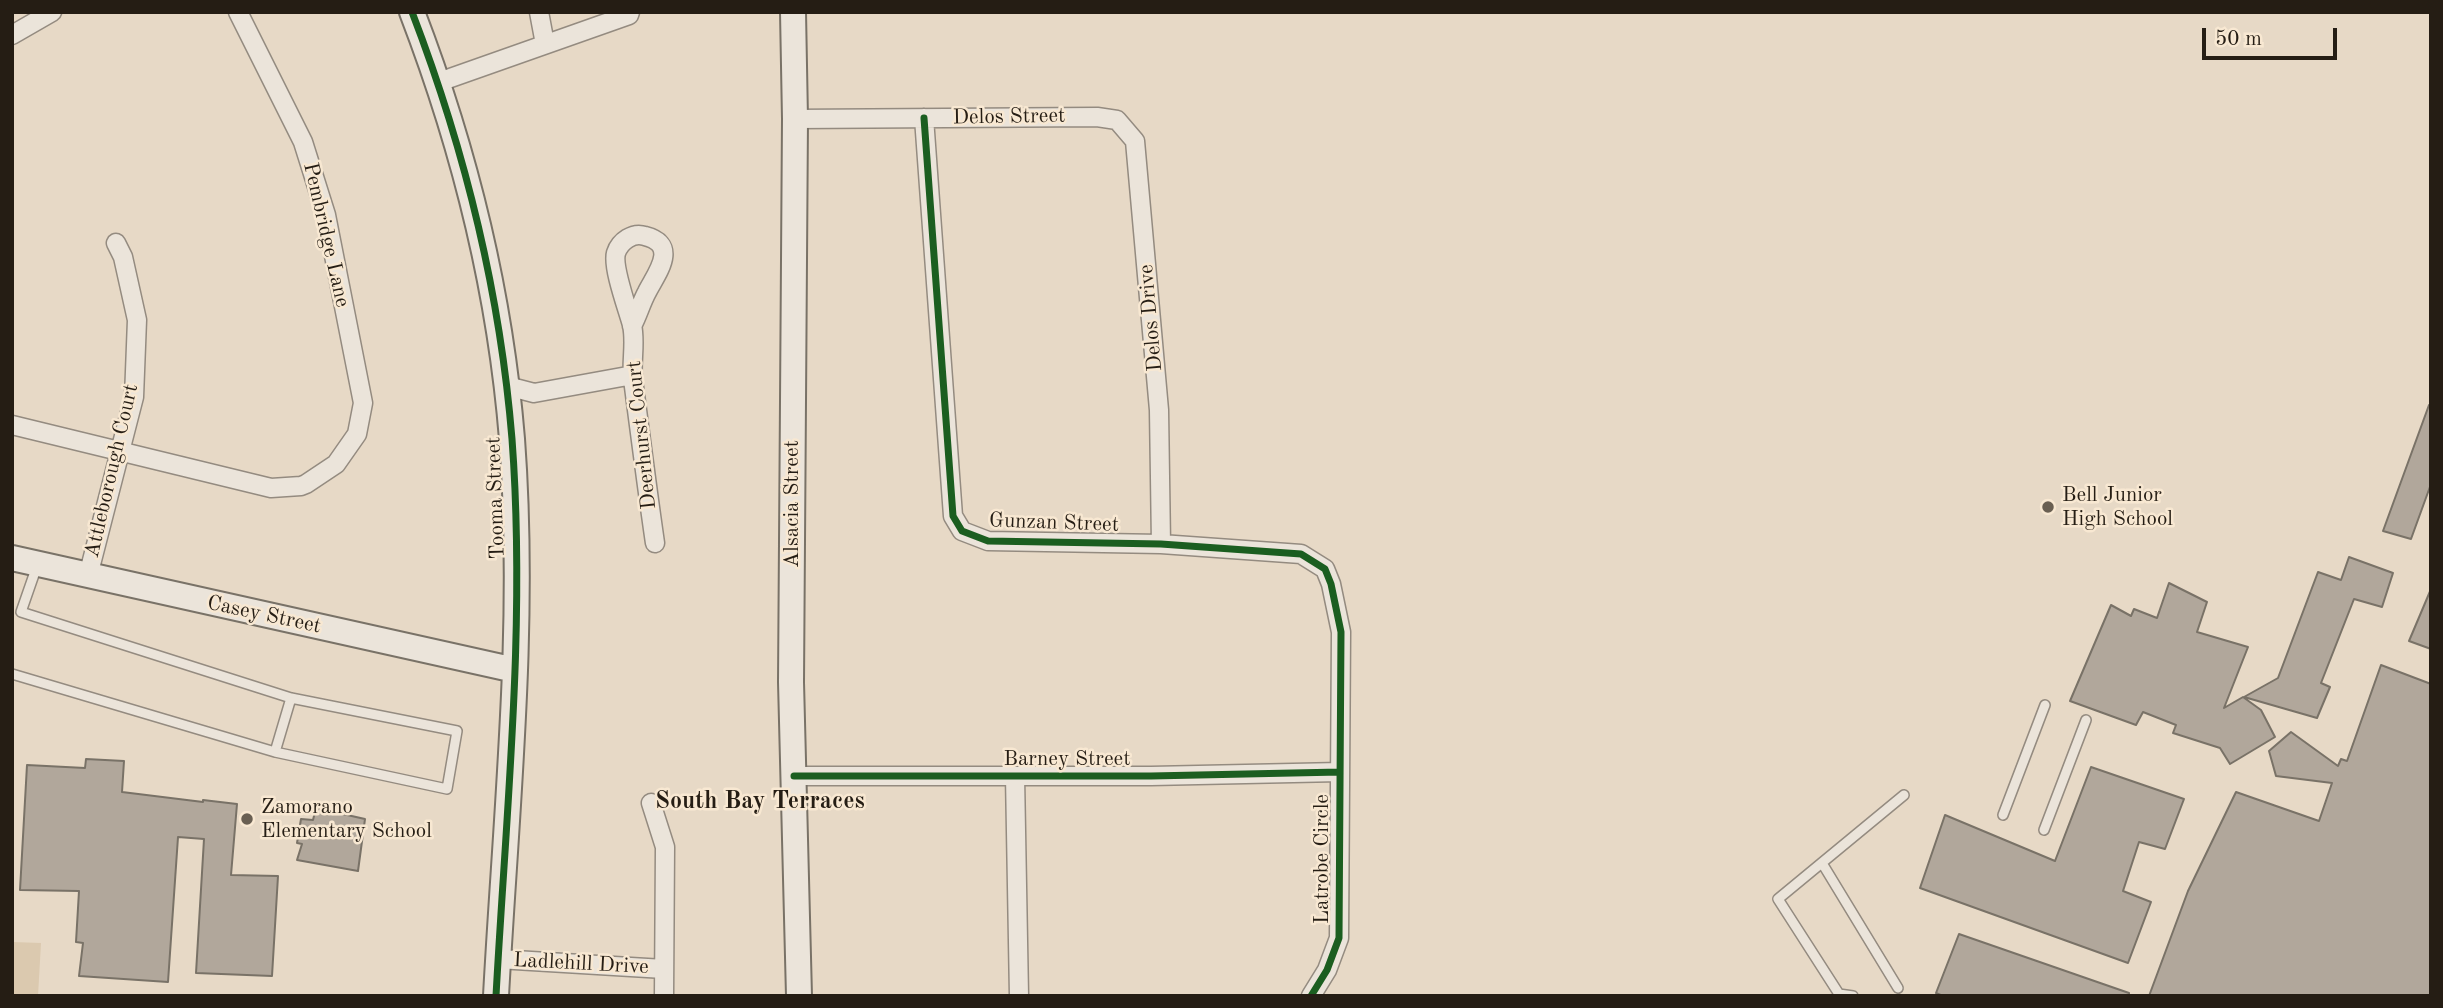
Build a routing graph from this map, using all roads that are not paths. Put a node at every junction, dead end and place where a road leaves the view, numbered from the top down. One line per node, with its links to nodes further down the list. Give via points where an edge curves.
1 (52, 12): 7 (street)
2 (238, 12): 18 (street, Pembridge Lane, via 303,142 326,215 363,403 357,434 336,464 301,486 271,488)
3 (412, 12): 9 (street, Tooma Street)
4 (539, 12): 8 (street)
5 (631, 12): 8 (street)
6 (793, 12): 12 (street, Alsacia Street)
7 (12, 34)
8 (545, 44): 9 (street)
9 (439, 82): 16 (street, Tooma Street, via 479,226)
10 (1097, 117): 11 (street, Delos Street); 20 (street, Delos Drive, via 1117,120 1135,141 1160,410)
11 (925, 118): 12 (street, Delos Street); 20 (street, Gunzan Street, via 957,524 962,531 988,541)
12 (794, 119): 32 (street, Alsacia Street)
13 (116, 243): 18 (street, Attleborough Court, via 137,320 134,397)
14 (632, 326): 14 (street, via 664,260 660,246 640,235 620,244 615,259); 15 (street, Deerhurst Court)
15 (633, 375): 16 (street, via 534,393); 19 (street, Deerhurst Court)
16 (507, 386): 25 (street, Tooma Street, via 515,494)
17 (12, 425): 18 (street)
18 (119, 452): 23 (street, Attleborough Court)
19 (654, 543)
20 (1161, 544): 24 (street, Gunzan Street, via 1301,554 1325,569)
21 (12, 558): 22 (street, Casey Street)
22 (37, 564): 23 (street, Casey Street); 27 (lane, via 21,612)
23 (88, 576): 25 (street, Casey Street)
24 (1340, 632): 31 (street, Latrobe Circle)
25 (515, 670): 39 (street, Tooma Street)
26 (12, 674): 30 (lane)
27 (291, 698): 30 (lane); 30 (lane, via 457,731 447,789)
28 (2045, 705): 36 (lane)
29 (2086, 720): 37 (lane)
30 (275, 752)
31 (1340, 772): 33 (street, Barney Street); 46 (street, Latrobe Circle, via 1339,939)
32 (794, 776): 33 (street, Barney Street); 44 (street, Alsacia Street)
33 (1015, 776): 45 (street)
34 (1904, 795): 38 (lane)
35 (651, 803): 40 (street, via 665,847)
36 (2003, 814)
37 (2045, 830)
38 (1822, 863): 41 (lane); 47 (lane, via 1778,899 1839,994)
39 (498, 959): 40 (street, Ladlehill Drive); 42 (street, Tooma Street)
40 (664, 969): 43 (street)
41 (1898, 988)
42 (496, 996)
43 (664, 996)
44 (799, 996)
45 (1019, 996)
46 (1311, 996)
47 (1853, 996)

